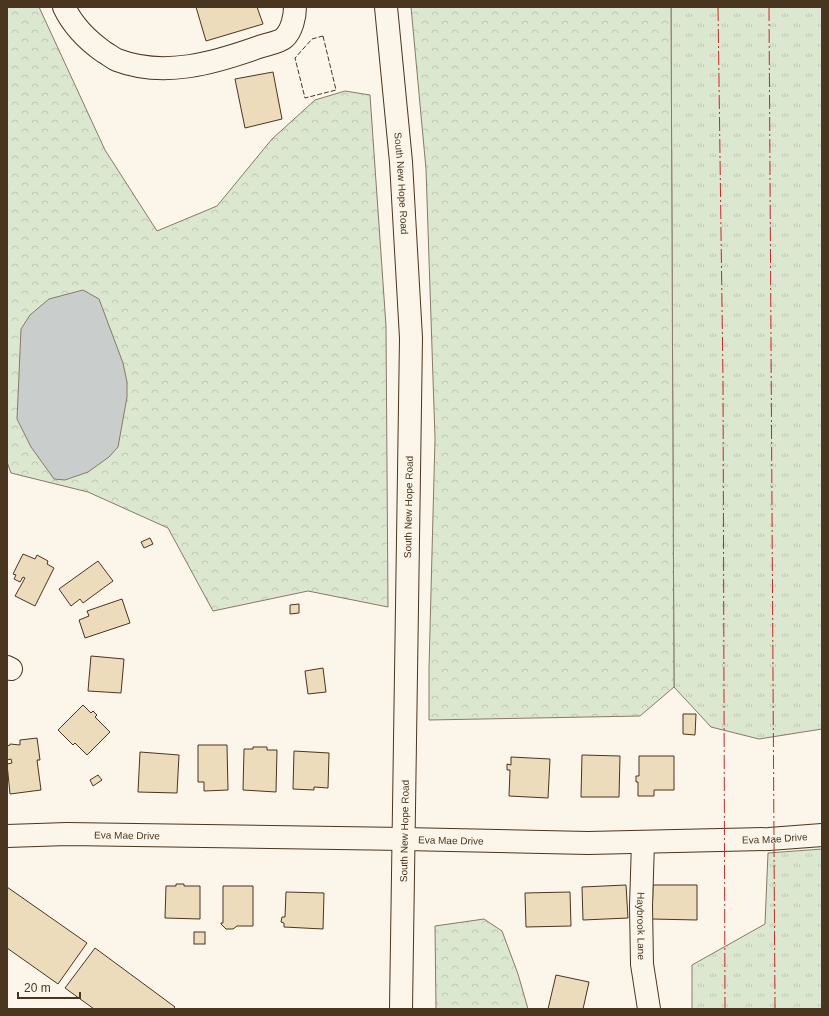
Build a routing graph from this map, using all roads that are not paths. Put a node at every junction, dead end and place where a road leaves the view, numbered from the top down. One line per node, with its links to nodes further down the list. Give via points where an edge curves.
1 (64, 7): 2 (main road, via 69,18 90,42 116,60 169,69 196,66 232,57 284,38 293,24)
2 (295, 7)
3 (386, 7): 6 (main road, South New Hope Road, via 401,162 411,338)
4 (822, 835): 7 (main road, Eva Mae Drive)
5 (7, 836): 6 (main road, Eva Mae Drive, via 67,834)
6 (404, 839): 7 (main road, Eva Mae Drive); 8 (main road, South New Hope Road)
7 (643, 842): 9 (main road, Haybrook Lane, via 642,964)
8 (401, 1009)
9 (649, 1009)

